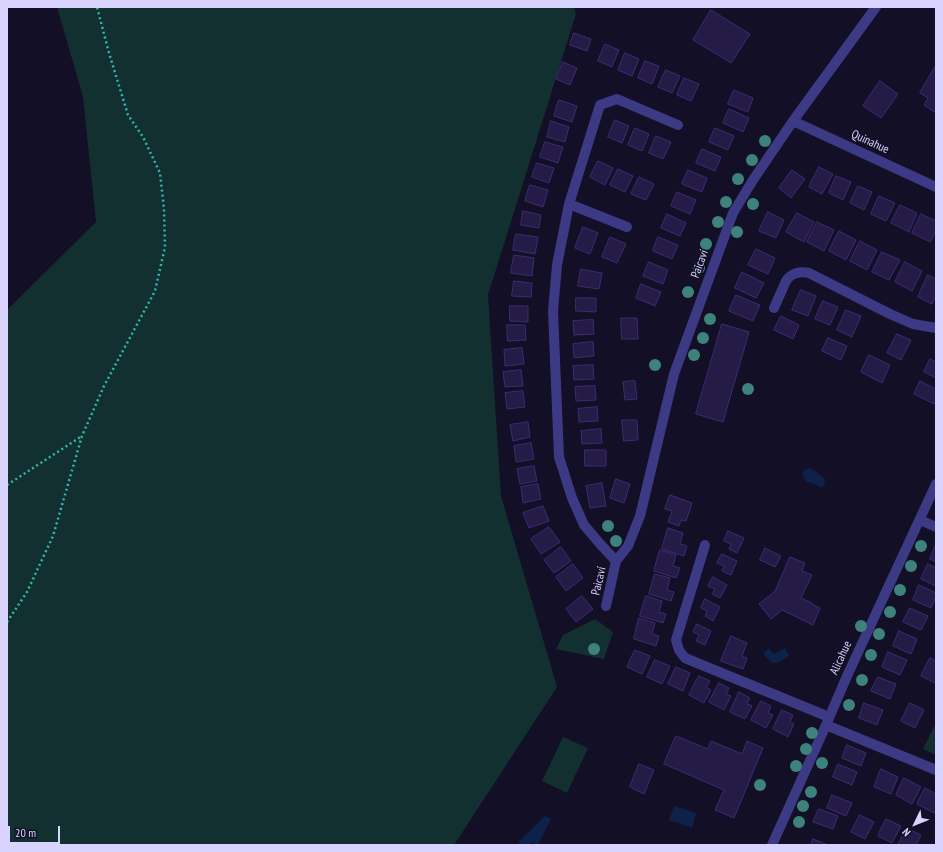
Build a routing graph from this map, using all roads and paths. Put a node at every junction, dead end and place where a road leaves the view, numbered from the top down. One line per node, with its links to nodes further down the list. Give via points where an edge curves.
1 (97, 7): 10 (path, via 128,115 143,137 160,173 165,248 154,291 104,386)
2 (876, 7): 3 (street, Paicaví)
3 (793, 121): 5 (street, Quinahue); 16 (street, Paicaví, via 733,213 674,374 640,516 628,546)
4 (678, 125): 6 (street, Paicaví, via 618,99 600,105)
5 (936, 187)
6 (569, 204): 7 (street); 16 (street, Paicaví, via 557,265 553,311 559,457 584,525)
7 (627, 227)
8 (774, 308): 9 (street, via 788,277 805,272 913,324)
9 (936, 328)
10 (82, 436): 12 (path); 18 (path, via 53,536 27,592)
11 (936, 484): 13 (street, Alicahue)
12 (7, 485)
13 (920, 520): 14 (street); 19 (street, Alicahue)
14 (936, 527)
15 (705, 545): 19 (street, via 676,640 679,650 685,658)
16 (616, 561): 17 (street, Paicaví)
17 (606, 606)
18 (7, 622)
19 (828, 721): 20 (street); 21 (street, Alicahue)
20 (936, 770)
21 (772, 845)

